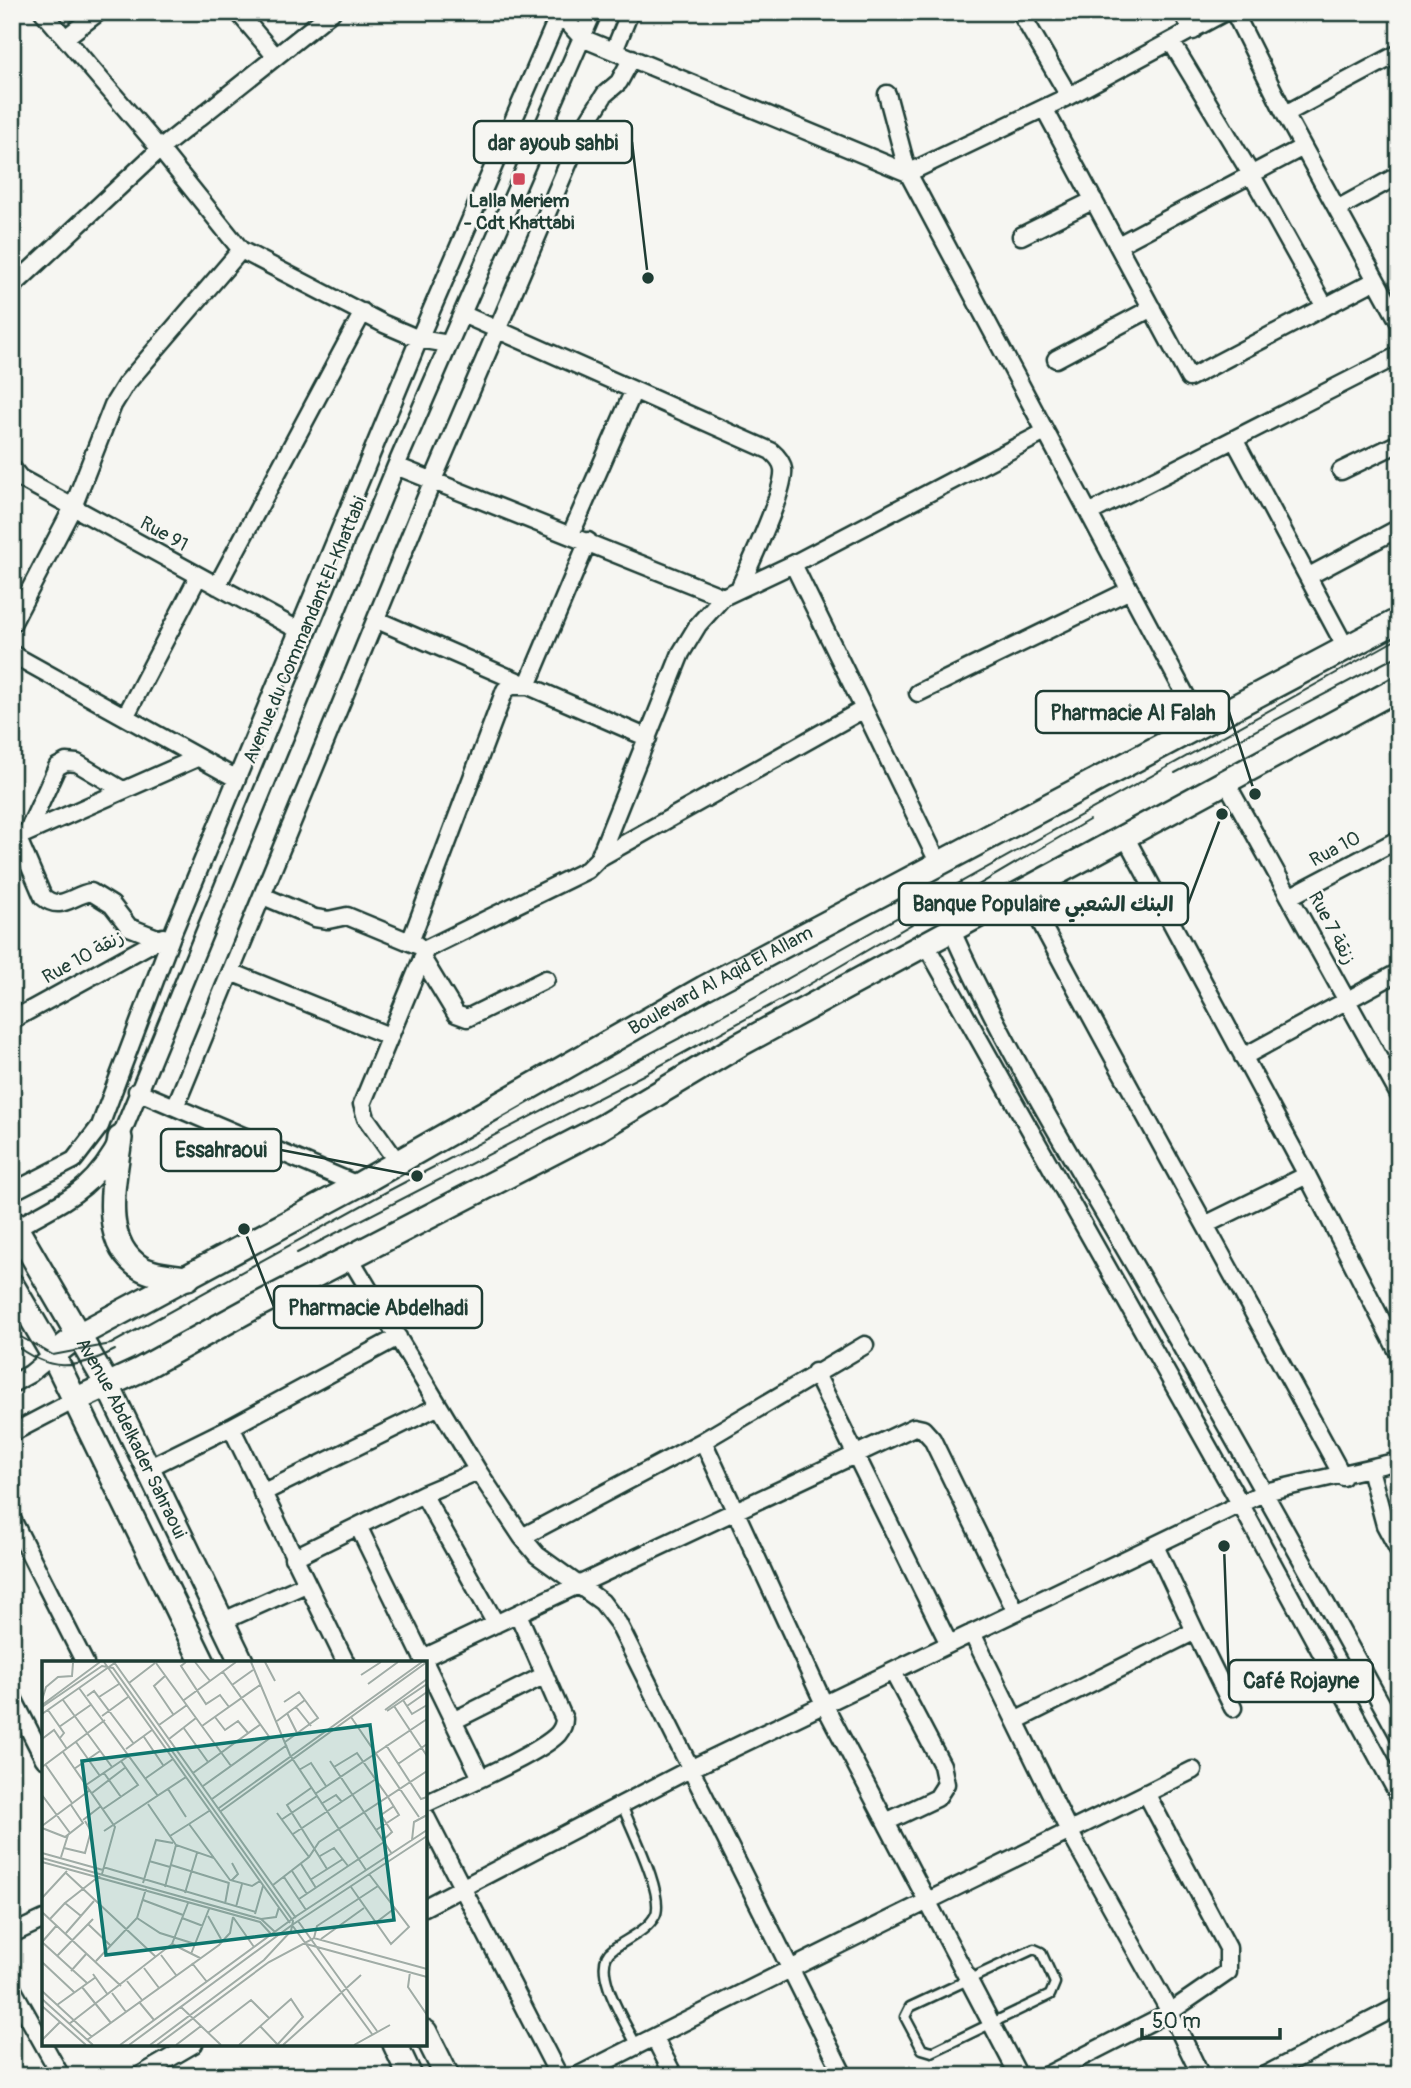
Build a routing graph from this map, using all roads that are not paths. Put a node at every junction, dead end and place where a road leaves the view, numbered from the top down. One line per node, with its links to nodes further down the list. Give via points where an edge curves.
1 (43, 12): 13 (street)
2 (99, 12): 13 (street)
3 (238, 12): 18 (street)
4 (332, 12): 18 (street)
5 (593, 12): 14 (street, Avenue du Commandant El-Khattabi)
6 (630, 12): 16 (street)
7 (1020, 12): 21 (street)
8 (1182, 12): 12 (street)
9 (1225, 12): 12 (street)
10 (1234, 12): 23 (street)
11 (559, 13): 14 (street); 42 (street, Avenue du Commandant El-Khattabi)
12 (1192, 30): 15 (street)
13 (65, 38): 25 (street)
14 (582, 38): 16 (street); 39 (street, Avenue du Commandant El-Khattabi)
15 (1172, 43): 21 (street); 27 (street)
16 (614, 51): 19 (street)
17 (1399, 53): 23 (street)
18 (276, 57): 25 (street)
19 (632, 58): 26 (street); 41 (street, via 583,129)
20 (887, 94): 26 (street)
21 (1069, 96): 22 (street)
22 (1044, 108): 26 (street); 29 (street)
23 (1285, 114): 24 (street)
24 (1303, 147): 27 (street); 30 (street)
25 (160, 149): 33 (street); 35 (street)
26 (908, 173): 47 (street)
27 (1251, 174): 32 (street); 36 (street)
28 (1399, 175): 30 (street)
29 (1094, 200): 31 (street); 32 (street)
30 (1336, 209): 34 (street)
31 (1021, 236)
32 (1118, 245): 37 (street)
33 (241, 250): 38 (street); 54 (street, via 126,384 113,405)
34 (1376, 280): 36 (street); 40 (street)
35 (12, 287)
36 (1325, 307): 37 (street, via 1191,378)
37 (1153, 308): 45 (street)
38 (363, 312): 42 (street); 62 (street)
39 (462, 314): 41 (street); 43 (street, Avenue du Commandant El-Khattabi)
40 (1399, 322)
41 (499, 330): 46 (street); 53 (street)
42 (419, 339): 43 (street); 69 (street, Avenue du Commandant El-Khattabi)
43 (449, 344): 50 (street, Avenue du Commandant El-Khattabi)
44 (1399, 355): 48 (street)
45 (1056, 359)
46 (635, 390): 57 (street); 63 (street, via 779,457 781,485)
47 (1045, 432): 55 (street); 59 (street)
48 (1234, 439): 55 (street); 60 (street)
49 (1396, 450): 51 (street)
50 (396, 466): 53 (street); 104 (street, Avenue du Commandant El-Khattabi)
51 (1341, 471)
52 (15, 478): 54 (street, Rue 91)
53 (433, 480): 57 (street); 66 (street)
54 (73, 507): 61 (street, Rue 91); 68 (street)
55 (1091, 512): 64 (street)
56 (1399, 528): 60 (street)
57 (571, 534): 58 (street)
58 (588, 541): 65 (street); 72 (street)
59 (793, 564): 63 (street); 75 (street)
60 (1309, 576): 70 (street)
61 (198, 577): 62 (street, Rue 91); 76 (street)
62 (217, 586): 69 (street, Rue 91)
63 (739, 589): 65 (street)
64 (1130, 590): 74 (street); 77 (street)
65 (723, 597): 78 (street, via 681,653)
66 (377, 620): 72 (street); 89 (street)
67 (1399, 620): 70 (main road, Boulevard Al Aqid El Allam)
68 (12, 624)
69 (300, 631): 80 (street, Avenue du Commandant El-Khattabi)
70 (1347, 650): 77 (main road, Boulevard Al Aqid El Allam)
71 (12, 654): 76 (street)
72 (527, 686): 78 (street); 94 (street, via 505,690)
73 (1399, 688): 81 (main road)
74 (918, 693)
75 (864, 709): 86 (street); 87 (street)
76 (125, 717): 79 (street)
77 (1201, 724): 87 (main road, Boulevard Al Aqid El Allam)
78 (648, 738): 86 (street)
79 (197, 758): 80 (street); 82 (street)
80 (237, 779): 91 (street, Avenue du Commandant El-Khattabi)
81 (1226, 782): 84 (main road); 90 (street, Rue 7 زنقة)
82 (121, 789): 83 (street); 83 (street, via 77,763 66,762 57,767)
83 (19, 834): 93 (street, via 43,897 51,903 62,905 91,892 112,905 129,927)
84 (1126, 838): 88 (main road); 103 (street)
85 (1399, 839): 90 (street, Rua 10)
86 (599, 858): 96 (street, via 587,870)
87 (939, 864): 108 (main road, Boulevard Al Aqid El Allam, via 704,988)
88 (1024, 891): 92 (main road); 113 (street)
89 (263, 896): 94 (street, via 315,918 347,916); 97 (street)
90 (1291, 896): 100 (street, Rue 7 زنقة)
91 (174, 930): 93 (street, Rue 10 زنقة); 111 (street, Avenue du Commandant El-Khattabi, via 100,1126 74,1160)
92 (952, 932): 95 (main road); 136 (street, via 1028,1079)
93 (160, 939): 101 (street, Rue 10 زنقة)
94 (410, 942): 96 (street)
95 (926, 945): 114 (main road, via 739,1045 602,1127); 139 (street)
96 (424, 954): 99 (street, via 456,1014 467,1018); 102 (street)
97 (231, 972): 102 (street); 106 (street)
98 (1399, 972): 100 (street)
99 (546, 979)
100 (1347, 1000): 103 (street); 105 (street, Rue 7 زنقة)
101 (12, 1020)
102 (389, 1036): 108 (street, via 362,1104 366,1118)
103 (1244, 1057): 109 (street)
104 (137, 1091): 106 (street); 107 (street, Avenue du Commandant El-Khattabi)
105 (1399, 1095)
106 (175, 1107): 110 (street)
107 (120, 1138): 112 (street, Avenue du Commandant El-Khattabi, via 90,1185); 115 (main road, via 113,1213 121,1249 142,1268)
108 (398, 1163): 110 (main road, Boulevard Al Aqid El Allam)
109 (1307, 1175): 113 (street); 120 (street)
110 (358, 1185): 115 (main road, Boulevard Al Aqid El Allam)
111 (12, 1192)
112 (14, 1224): 117 (main road, Avenue Abdelkader Sahraoui)
113 (1207, 1224): 135 (street)
114 (350, 1258): 118 (street); 124 (main road)
115 (188, 1278): 117 (main road, Boulevard Al Aqid El Allam)
116 (12, 1285): 121 (main road, Avenue Abdelkader Sahraoui)
117 (77, 1336): 121 (main road, Boulevard Al Aqid El Allam); 124 (main road, Avenue Abdelkader Sahraoui)
118 (398, 1337): 126 (street); 127 (street)
119 (865, 1345): 122 (street)
120 (1399, 1354)
121 (53, 1355): 123 (street); 125 (main road, Avenue Abdelkader Sahraoui)
122 (815, 1372): 129 (street); 130 (street)
123 (12, 1384)
124 (108, 1386): 125 (main road); 132 (main road, Avenue Abdelkader Sahraoui)
125 (75, 1400): 128 (street); 157 (main road, Avenue Abdelkader Sahraoui)
126 (439, 1406): 134 (street); 137 (street)
127 (231, 1427): 132 (street); 137 (street)
128 (12, 1433)
129 (703, 1441): 140 (street); 143 (street)
130 (853, 1453): 140 (street); 149 (street, via 904,1429 923,1429); 155 (street)
131 (1399, 1461): 133 (street)
132 (148, 1468): 151 (main road, Avenue Abdelkader Sahraoui)
133 (1370, 1469): 135 (street); 145 (street, via 1385,1525)
134 (478, 1472): 138 (street); 143 (street)
135 (1343, 1477): 136 (street)
136 (1265, 1492): 139 (street); 169 (street)
137 (262, 1493): 146 (street)
138 (423, 1494): 142 (street); 152 (street)
139 (1241, 1505): 144 (street); 175 (street)
140 (735, 1511): 148 (street); 165 (street)
141 (12, 1519): 156 (street)
142 (358, 1526): 146 (street); 160 (street)
143 (522, 1537): 148 (street, via 537,1555)
144 (1155, 1546): 149 (street); 153 (street)
145 (1399, 1551)
146 (293, 1558): 147 (street)
147 (306, 1584): 151 (street); 159 (street)
148 (580, 1585): 150 (street); 171 (street, via 602,1602 618,1623)
149 (1016, 1612): 154 (street)
150 (518, 1614): 152 (street); 163 (street)
151 (221, 1622): 158 (main road, Avenue Abdelkader Sahraoui)
152 (496, 1624): 160 (street)
153 (1195, 1631): 166 (street); 168 (street)
154 (972, 1633): 155 (street); 168 (street)
155 (949, 1644): 162 (street)
156 (84, 1661)
157 (202, 1661)
158 (241, 1661)
159 (345, 1661)
160 (424, 1661)
161 (427, 1667): 167 (street)
162 (893, 1672): 165 (street); 179 (street, via 942,1765 946,1784 937,1798)
163 (545, 1675): 167 (street); 173 (street, via 564,1719 559,1732)
164 (12, 1696): 170 (street)
165 (825, 1706): 171 (street); 179 (street)
166 (1233, 1708)
167 (453, 1721): 173 (street)
168 (1015, 1721): 180 (street)
169 (1399, 1736)
170 (42, 1755)
171 (690, 1769): 177 (street); 186 (street)
172 (1193, 1770): 174 (street)
173 (480, 1776): 176 (street)
174 (1146, 1793): 180 (street); 190 (street, via 1228,1948 1228,1972)
175 (1399, 1796)
176 (427, 1803)
177 (622, 1805): 181 (street); 198 (lane, via 658,1897 656,1916 610,1950 602,1965)
178 (427, 1819): 181 (street)
179 (886, 1822): 182 (street)
180 (1069, 1831): 182 (street); 190 (street)
181 (463, 1887): 183 (street); 203 (street)
182 (928, 1902): 186 (street); 187 (street)
183 (427, 1906)
184 (42, 1920): 185 (street)
185 (12, 1934)
186 (789, 1967): 193 (street); 206 (street)
187 (969, 1979): 191 (street); 191 (lane, via 911,2007 905,2017 922,2049 932,2052); 191 (lane, via 1027,1950 1041,1952 1055,1990)
188 (12, 1987): 194 (street)
189 (1399, 2006): 210 (street)
190 (1170, 2012): 208 (street); 209 (street)
191 (992, 2024): 207 (street)
192 (427, 2036): 202 (main road)
193 (654, 2036): 198 (street); 205 (street)
194 (42, 2041)
195 (44, 2046): 199 (street)
196 (191, 2046): 200 (street)
197 (396, 2046): 201 (main road)
198 (636, 2046): 204 (street)
199 (61, 2076)
200 (139, 2076)
201 (410, 2076)
202 (447, 2076)
203 (559, 2076)
204 (578, 2076)
205 (674, 2076)
206 (844, 2076)
207 (1019, 2076)
208 (1045, 2076)
209 (1201, 2076)
210 (1263, 2076)

